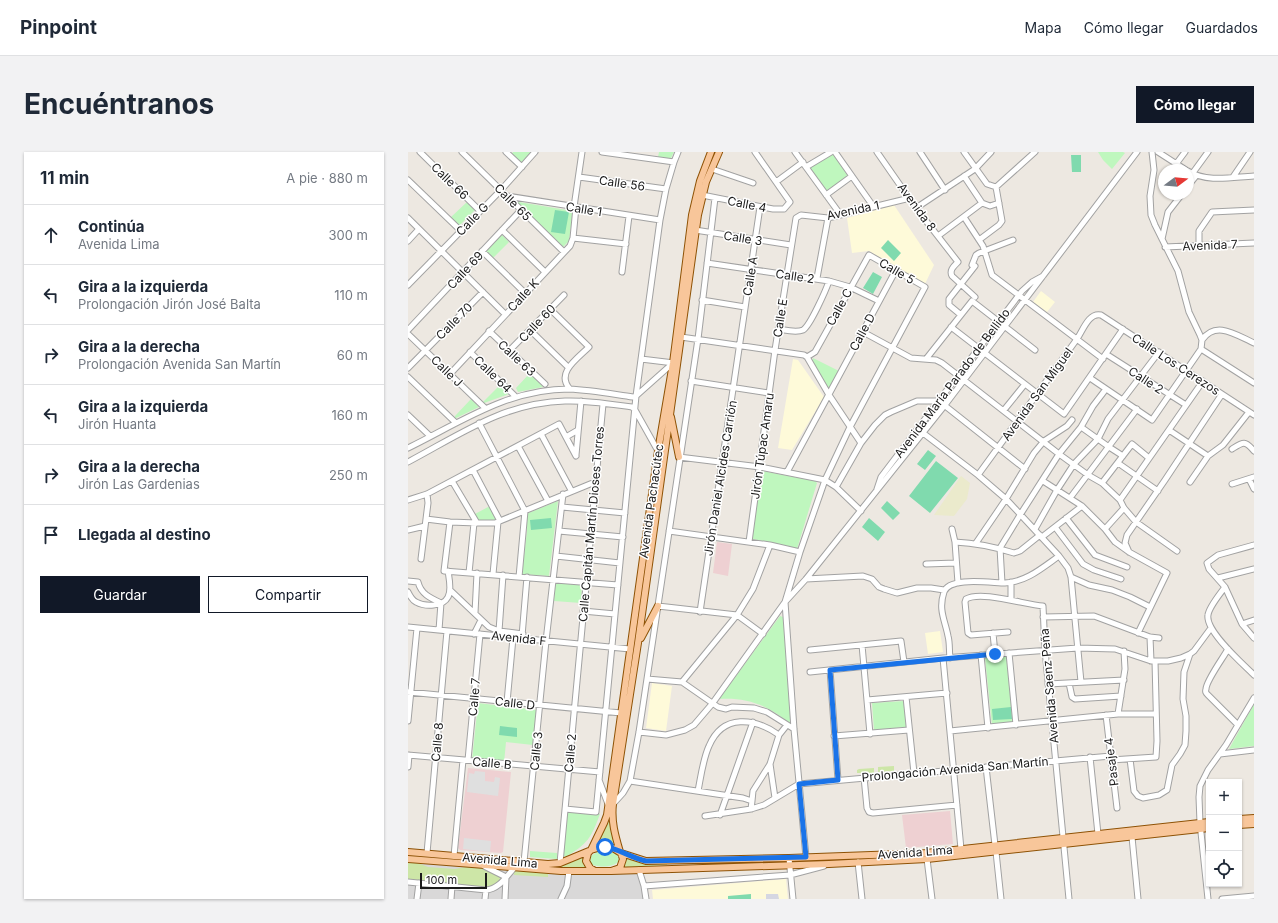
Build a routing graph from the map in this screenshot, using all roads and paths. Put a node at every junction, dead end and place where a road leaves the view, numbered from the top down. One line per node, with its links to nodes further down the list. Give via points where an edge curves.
1 (420, 152): 60 (street, Calle 66)
2 (462, 152): 44 (street, Calle 65)
3 (506, 152): 28 (street)
4 (535, 152): 28 (street, Calle G)
5 (582, 152): 37 (street, Calle K)
6 (602, 152): 25 (street)
7 (678, 152): 25 (street, Avenida Pachacútec)
8 (711, 152): 146 (main road, Avenida Pachacútec, via 700,180 692,215)
9 (719, 152): 29 (main road, Avenida Pachacútec)
10 (755, 152): 40 (street)
11 (795, 152): 26 (street)
12 (831, 152): 30 (street)
13 (835, 152): 34 (street)
14 (877, 152): 50 (street, Avenida 8)
15 (920, 152): 45 (street)
16 (964, 152): 31 (street)
17 (991, 152): 31 (street)
18 (1035, 152): 42 (street)
19 (1137, 152): 97 (street, Avenida María Parado de Bellido)
20 (1152, 152): 78 (street, via 1154,170 1150,210 1154,226)
21 (1158, 152): 27 (street)
22 (1185, 152): 27 (street)
23 (1208, 152): 32 (street)
24 (1250, 152): 38 (street)
25 (674, 162): 43 (street, Avenida Pachacútec)
26 (803, 162): 30 (street); 40 (street)
27 (1176, 164)
28 (522, 167): 44 (street, Calle G)
29 (712, 168): 41 (street); 46 (main road, Avenida Pachacútec)
30 (806, 168): 47 (street)
31 (975, 169): 35 (street); 42 (street, via 987,184)
32 (1194, 169)
33 (1194, 174): 38 (street, via 1208,178)
34 (852, 176): 47 (street); 54 (street)
35 (964, 176): 45 (street); 52 (street)
36 (1254, 176): 38 (street)
37 (578, 177): 43 (street, Calle 56); 55 (street, Calle K)
38 (1232, 177)
39 (408, 180): 71 (street)
40 (776, 182): 56 (street, Calle 4, via 790,202 780,210)
41 (754, 183)
42 (996, 187): 53 (street)
43 (666, 189): 67 (street, Avenida Pachacútec)
44 (501, 190): 48 (street, Calle 65); 60 (street, Calle G)
45 (945, 190): 57 (street)
46 (702, 195): 49 (street, Calle 4); 70 (main road, Avenida Pachacútec)
47 (826, 195): 61 (street)
48 (507, 196): 55 (street, Calle 1); 58 (street, Calle 65)
49 (715, 198): 56 (street, Calle 4); 72 (street, Avenida Pachacútec)
50 (910, 198): 54 (street, Avenida 1); 57 (street, Avenida 8)
51 (1177, 200): 78 (street, via 1168,212)
52 (982, 203): 53 (street, via 990,206); 64 (street)
53 (999, 203): 76 (street, via 1002,221)
54 (873, 206): 61 (street, Avenida 1)
55 (575, 207): 62 (street, Calle 1); 74 (street, Calle K)
56 (760, 207): 75 (street, Calle A)
57 (916, 208): 73 (street, Avenida 8)
58 (521, 210): 69 (street, Calle 69); 88 (street, Calle 65)
59 (1254, 210): 83 (street, via 1212,212 1199,231)
60 (480, 211): 71 (street, Calle G)
61 (840, 214): 66 (street, Avenida 1)
62 (630, 216): 67 (street, Calle 1); 81 (street)
63 (797, 216): 66 (street, Avenida 1); 82 (street, Calle E)
64 (964, 217): 73 (street); 76 (street)
65 (408, 218): 68 (street)
66 (828, 218): 98 (street)
67 (660, 220): 143 (street, Avenida Pachacútec)
68 (419, 229): 79 (street); 86 (street)
69 (502, 230): 87 (street, Calle 69); 94 (street)
70 (696, 230): 72 (street, Calle 3); 126 (main road, Avenida Pachacútec)
71 (461, 231): 86 (street, Calle G)
72 (711, 232): 75 (street, Calle 3); 90 (street, Avenida Pachacútec)
73 (938, 236): 100 (street, Avenida 8, via 958,262 950,273)
74 (573, 238): 81 (street); 88 (street, Calle K)
75 (756, 240): 82 (street, Calle 3); 91 (street, Calle A)
76 (979, 240): 85 (street)
77 (1013, 240): 85 (street)
78 (1162, 240): 84 (street)
79 (408, 241)
80 (1254, 243): 83 (street, Avenida 7)
81 (626, 244): 95 (street)
82 (791, 245): 96 (street, Calle E)
83 (1199, 246): 84 (street, Avenida 7)
84 (1166, 247): 129 (street, via 1178,272 1189,312)
85 (985, 250): 100 (street, via 976,255 973,266); 106 (street, Calle 2, via 992,275)
86 (441, 251): 93 (street); 101 (street, Calle G)
87 (482, 252): 93 (street, Calle 69); 104 (street)
88 (564, 252): 94 (street, Calle K)
89 (869, 255): 92 (street, Calle 5); 102 (street, Calle C)
90 (707, 263): 91 (street, Calle 2); 108 (street, Avenida Pachacútec)
91 (751, 270): 96 (street, Calle 2); 111 (street, Calle A)
92 (896, 270): 110 (street, Calle D); 132 (street, Calle 5, via 925,287)
93 (463, 272): 103 (street); 121 (street, Calle 69)
94 (545, 272): 104 (street, Calle K)
95 (622, 272)
96 (786, 274): 98 (street, Calle 2); 119 (street, Calle E)
97 (1044, 276): 106 (street, Avenida María Parado de Bellido, via 1032,282); 109 (street, Avenida María Parado de Bellido)
98 (817, 278): 99 (street, Calle 2)
99 (829, 281): 102 (street, Calle 2); 119 (street, via 806,327 798,331)
100 (960, 284): 107 (street); 115 (street, via 948,302)
101 (408, 286)
102 (850, 287): 110 (street, Calle 2); 144 (street, Calle C, via 815,352)
103 (483, 292): 113 (street); 135 (street, Calle 70)
104 (525, 293): 113 (street, Calle K)
105 (564, 295): 112 (street, Calle 60)
106 (1019, 295): 109 (street, Calle 2); 116 (street, Avenida María Parado de Bellido)
107 (974, 299): 115 (street); 116 (street)
108 (702, 300): 111 (street); 127 (street, Avenida Pachacútec)
109 (1026, 300): 118 (street, Avenida María Parado de Bellido); 128 (street, Calle 2)
110 (879, 301): 124 (street, Calle D)
111 (746, 307): 131 (street, Calle A)
112 (550, 309): 122 (street, Calle 60); 147 (street, via 589,347)
113 (506, 314): 123 (street, Calle K)
114 (1097, 314): 120 (street, Calle Los Cerezos); 128 (street, Avenida San Miguel, via 1092,316)
115 (961, 315): 117 (street)
116 (998, 322): 118 (street); 133 (street, Avenida María Parado de Bellido)
117 (951, 327): 133 (street); 145 (street)
118 (1005, 328): 138 (street); 141 (street, Avenida María Parado de Bellido)
119 (778, 329): 137 (street, Calle E)
120 (1123, 329): 140 (street, Calle Los Cerezos); 142 (street)
121 (408, 330)
122 (530, 330): 136 (street, Calle 60); 147 (street)
123 (489, 331): 136 (street, Calle 63); 139 (street, Calle K)
124 (863, 332): 132 (street); 168 (street, Calle D)
125 (408, 334): 135 (street, Calle J)
126 (681, 336): 127 (street); 146 (main road, Avenida Pachacútec)
127 (698, 339): 131 (street); 156 (street, Avenida Pachacútec)
128 (1077, 339): 142 (street, Calle 2); 165 (street, Avenida San Miguel)
129 (1202, 340): 130 (street, via 1210,332 1221,330); 134 (street)
130 (1254, 343)
131 (740, 345): 137 (street); 161 (street, Jirón Daniel Alcides Carrión)
132 (893, 348): 145 (street, via 911,358); 189 (street)
133 (978, 348): 141 (street); 151 (street, Avenida María Parado de Bellido)
134 (1201, 349): 149 (street); 158 (street)
135 (426, 350): 148 (street, Calle 70); 150 (street, Calle J)
136 (510, 350): 159 (street, Calle 63)
137 (775, 350): 144 (street, via 800,353); 164 (street, Jirón Túpac Amaru)
138 (1034, 350)
139 (470, 352): 150 (street, Calle K); 170 (street, Calle 64)
140 (1159, 352): 149 (street, Calle Los Cerezos); 152 (street)
141 (985, 353): 155 (street, Avenida María Parado de Bellido); 160 (street)
142 (1105, 356): 152 (street, Calle 2); 154 (street)
143 (641, 358): 146 (street); 169 (street, Avenida Pachacútec)
144 (807, 358): 168 (street)
145 (926, 359): 151 (street, via 942,362)
146 (675, 363): 169 (street); 181 (main road, Avenida Pachacútec); 206 (main road, Avenida Pachacútec)
147 (568, 367): 162 (street, via 565,379)
148 (408, 368)
149 (1187, 370): 157 (street, Calle Los Cerezos); 166 (street)
150 (450, 374): 177 (street, Calle J)
151 (958, 375): 155 (street); 173 (street, Avenida María Parado de Bellido)
152 (1141, 376): 166 (street, Calle 2); 171 (street)
153 (408, 377): 187 (street)
154 (1090, 378): 163 (street); 165 (street, via 1064,414)
155 (965, 380): 175 (street, Avenida María Parado de Bellido); 179 (street)
156 (691, 381): 161 (street); 212 (street, Avenida Pachacútec)
157 (1204, 381): 167 (street, Calle Los Cerezos); 176 (street)
158 (1254, 383)
159 (545, 384)
160 (1025, 384): 165 (street); 179 (street)
161 (734, 387): 164 (street); 215 (street, Jirón Daniel Alcides Carrión)
162 (570, 390): 169 (street); 170 (street)
163 (1106, 390): 171 (street); 190 (street)
164 (769, 393): 218 (street, Jirón Túpac Amaru)
165 (1037, 394): 186 (street, Avenida San Miguel)
166 (1170, 394): 176 (street, Calle 2); 180 (street, via 1152,420)
167 (1222, 394): 182 (street, Calle Los Cerezos); 200 (street)
168 (829, 395): 189 (street); 221 (street, Calle D)
169 (636, 396): 178 (street, Avenida Pachacútec)
170 (516, 397): 177 (street)
171 (1123, 400): 180 (street); 197 (street, via 1108,419)
172 (581, 401): 174 (street); 188 (street, via 548,402 522,407); 191 (street)
173 (939, 401): 175 (street); 199 (street, via 917,401 885,415); 243 (street, Avenida María Parado de Bellido, via 881,477)
174 (603, 404): 178 (street, via 632,407); 229 (street, Calle Capitán Martín Dioses Torres)
175 (945, 405): 193 (street, Avenida María Parado de Bellido); 204 (street)
176 (1186, 405): 192 (street)
177 (485, 408): 187 (street)
178 (635, 410): 206 (street); 252 (street, Avenida Pachacútec)
179 (1004, 410): 186 (street)
180 (1137, 410): 202 (street)
181 (670, 412): 212 (main road); 345 (main road, Avenida Pachacútec)
182 (1249, 412): 184 (street, Calle Los Cerezos); 210 (street, via 1224,445)
183 (408, 415): 195 (street)
184 (1254, 415)
185 (1072, 420): 198 (street)
186 (1018, 421): 198 (street); 204 (street, Avenida San Miguel)
187 (456, 423): 195 (street)
188 (479, 423): 211 (street); 214 (street)
189 (850, 427): 199 (street); 226 (street)
190 (1081, 427): 197 (street); 208 (street)
191 (578, 430): 196 (street); 196 (street, via 576,456)
192 (1169, 430): 200 (street); 213 (street)
193 (924, 433): 222 (street); 243 (street, Avenida María Parado de Bellido)
194 (541, 434): 196 (street, via 559,424); 201 (street); 235 (street)
195 (430, 436): 203 (street)
196 (566, 436)
197 (1098, 439): 202 (street); 217 (street)
198 (1044, 441): 208 (street); 219 (street)
199 (861, 443): 233 (street)
200 (1190, 444): 210 (street); 237 (street)
201 (518, 446): 211 (street); 245 (street)
202 (1109, 447): 209 (street); 223 (street)
203 (408, 448)
204 (998, 448): 219 (street); 222 (street, Avenida San Miguel)
205 (1232, 449): 207 (street, via 1245,442)
206 (658, 451): 350 (main road, Avenida Pachacútec)
207 (1254, 451)
208 (1059, 454): 217 (street); 228 (street)
209 (1124, 456): 213 (street, via 1132,444); 216 (street)
210 (1208, 456): 230 (street)
211 (497, 457): 220 (street); 250 (street)
212 (679, 457): 215 (street); 267 (street, Avenida Pachacútec)
213 (1150, 458): 224 (street)
214 (408, 462)
215 (722, 462): 218 (street); 271 (street, Jirón Daniel Alcides Carrión)
216 (1118, 463): 224 (street); 231 (street)
217 (1074, 464): 223 (street); 236 (street)
218 (760, 467): 221 (street); 272 (street, Jirón Túpac Amaru)
219 (1025, 469): 241 (street)
220 (473, 470): 227 (street); 256 (street)
221 (787, 472): 226 (street)
222 (978, 475): 241 (street)
223 (1088, 475): 231 (street); 240 (street)
224 (1136, 477): 237 (street); 244 (street)
225 (1252, 478): 232 (street); 234 (street)
226 (825, 480): 233 (street); 279 (street)
227 (452, 481): 238 (street); 259 (street)
228 (1043, 481): 236 (street); 253 (street)
229 (595, 482): 235 (street); 249 (street, Calle Capitán Martín Dioses Torres)
230 (1190, 482)
231 (1102, 483): 244 (street)
232 (1232, 484)
233 (836, 488): 251 (street)
234 (1254, 488)
235 (571, 490): 239 (street)
236 (1056, 490): 240 (street); 263 (street)
237 (1158, 491): 258 (street)
238 (427, 494): 242 (street); 255 (street)
239 (563, 494): 245 (street); 247 (street, Calle 3)
240 (1070, 498): 246 (street)
241 (1006, 499): 253 (street); 274 (street)
242 (408, 500)
243 (870, 500): 251 (street, Avenida María Parado de Bellido)
244 (1120, 500): 248 (street)
245 (548, 501): 250 (street)
246 (1082, 506): 254 (street); 264 (street)
247 (562, 507): 249 (street); 266 (street, Calle 3)
248 (1124, 508): 258 (street); 264 (street)
249 (592, 510): 252 (street); 268 (street, Calle Capitán Martín Dioses Torres)
250 (525, 511): 256 (street); 295 (street)
251 (861, 511): 300 (street, Avenida María Parado de Bellido)
252 (625, 513): 270 (street, Avenida Pachacútec)
253 (1020, 515): 263 (street); 277 (street)
254 (1066, 518): 261 (street); 288 (street, via 1095,555)
255 (426, 519): 257 (street); 260 (street)
256 (499, 521): 259 (street); 293 (street)
257 (450, 522): 259 (street); 290 (street)
258 (1136, 522): 278 (street); 280 (street, via 1125,539)
259 (475, 523): 291 (street)
260 (425, 526): 265 (street); 283 (street)
261 (1055, 527): 269 (street); 301 (street, via 1084,564)
262 (952, 529): 273 (street)
263 (1035, 529): 269 (street)
264 (1105, 529): 280 (street, via 1114,542)
265 (408, 530)
266 (559, 531): 268 (street); 281 (street, Calle 3)
267 (669, 531): 271 (street); 315 (street, Avenida Pachacútec)
268 (590, 534): 270 (street); 284 (street, Calle Capitán Martín Dioses Torres)
269 (1041, 536): 277 (street, via 1014,553); 282 (street)
270 (623, 537): 285 (street, Avenida Pachacútec)
271 (711, 537): 272 (street); 318 (street, Jirón Daniel Alcides Carrión)
272 (749, 542): 275 (street)
273 (955, 542): 274 (street); 286 (street)
274 (976, 543): 277 (street)
275 (770, 545): 279 (street); 322 (street, via 753,589)
276 (1254, 545): 298 (street, via 1212,558 1207,563)
277 (1000, 548): 306 (street)
278 (1177, 550)
279 (800, 552): 313 (street)
280 (1130, 552): 316 (street, via 1167,573)
281 (556, 556): 284 (street); 299 (street, Calle 3)
282 (1059, 556): 297 (street); 304 (street, via 1025,579)
283 (421, 560)
284 (588, 560): 285 (street); 303 (street, Calle Capitán Martín Dioses Torres)
285 (620, 563): 307 (street, Avenida Pachacútec)
286 (956, 563): 287 (street); 305 (street)
287 (926, 564)
288 (1127, 567)
289 (1254, 569): 298 (street)
290 (446, 571): 291 (street); 309 (street)
291 (469, 572): 292 (street)
292 (477, 573): 293 (street); 319 (street)
293 (493, 574): 294 (street)
294 (503, 575): 295 (street); 332 (street)
295 (519, 577): 296 (street)
296 (527, 577): 299 (street); 339 (street)
297 (1071, 577): 316 (street, via 1089,585 1130,596); 321 (street)
298 (1218, 578): 308 (street)
299 (553, 579): 303 (street); 344 (street, Calle 3)
300 (806, 579): 310 (street, via 863,576 888,591 916,588); 313 (street, Avenida María Parado de Bellido)
301 (1121, 579)
302 (408, 581): 314 (street, via 418,582 425,595)
303 (586, 582): 307 (street); 317 (street, Calle Capitán Martín Dioses Torres)
304 (1011, 582): 306 (street); 312 (street)
305 (958, 583): 306 (street); 310 (street)
306 (1002, 583)
307 (618, 584): 320 (street, Avenida Pachacútec)
308 (1225, 586): 326 (street); 329 (street, via 1209,611)
309 (450, 590): 314 (street); 319 (street)
310 (944, 590): 360 (street, via 941,610 949,637)
311 (408, 592): 314 (street, via 420,604)
312 (1011, 600): 323 (street, via 1044,606); 334 (street, via 982,597 966,599 968,633)
313 (785, 602): 338 (street, Avenida María Parado de Bellido); 397 (street)
314 (441, 603): 330 (street)
315 (658, 606): 318 (street); 345 (main road); 367 (street, Avenida Pachacútec)
316 (1150, 607): 335 (street)
317 (583, 611): 320 (street); 346 (street, Calle Capitán Martín Dioses Torres)
318 (700, 612): 322 (street)
319 (475, 613): 324 (street)
320 (615, 614): 348 (street, Avenida Pachacútec)
321 (1075, 615): 323 (street); 335 (street, via 1100,617); 349 (street)
322 (737, 616): 338 (street); 369 (street)
323 (1043, 617): 353 (street, Avenida Saenz Peña)
324 (482, 620): 332 (street, via 489,627); 336 (street)
325 (1254, 620): 326 (street)
326 (1242, 624): 343 (street)
327 (408, 627): 328 (street, Avenida F)
328 (417, 628): 330 (street, Avenida F); 373 (street)
329 (1211, 628): 351 (street); 357 (street)
330 (440, 630): 331 (street, Avenida F)
331 (447, 631): 336 (street, Avenida F); 375 (street, Calle 8)
332 (499, 631): 339 (street)
333 (1008, 632): 334 (street)
334 (993, 633): 356 (street)
335 (1138, 633): 340 (street)
336 (474, 634): 337 (street, Avenida F)
337 (480, 634): 341 (street, Avenida F); 378 (street, Calle 7)
338 (763, 634): 382 (street, Avenida María Parado de Bellido)
339 (522, 636): 341 (street, Avenida F); 344 (street, Avenida F)
340 (1150, 637): 342 (street); 361 (street)
341 (513, 638): 381 (street)
342 (1159, 638)
343 (1254, 638)
344 (546, 641): 346 (street, Avenida F); 383 (street, Calle 3)
345 (638, 643): 430 (main road, Avenida Pachacútec)
346 (580, 644): 348 (street, Avenida F); 384 (street, Calle 2)
347 (862, 645): 352 (street); 362 (street, via 902,641); 363 (street)
348 (612, 647): 350 (street, Avenida F); 385 (street, Avenida Pachacútec)
349 (1078, 648): 353 (street); 354 (street); 370 (street)
350 (630, 649): 386 (main road, Avenida Pachacútec)
351 (1228, 649): 366 (street); 395 (street, via 1213,673 1206,692)
352 (810, 650)
353 (1045, 650): 355 (street); 372 (street, Avenida Saenz Peña)
354 (1124, 651): 361 (street); 368 (street)
355 (1010, 652): 356 (street); 394 (street)
356 (995, 654): 358 (street)
357 (1190, 654): 361 (street, via 1168,661); 410 (street, via 1184,672 1185,745 1172,765 1167,790 1159,795 1142,798 1138,796 1134,791)
358 (981, 655): 360 (street); 396 (street)
359 (944, 658): 360 (street); 362 (street); 374 (street)
360 (950, 658)
361 (1153, 661): 388 (street)
362 (904, 662): 363 (street)
363 (864, 667): 364 (street); 380 (street)
364 (830, 670): 365 (street); 403 (street)
365 (810, 672)
366 (1254, 675)
367 (647, 679): 369 (street); 399 (street, Avenida Pachacútec)
368 (1124, 680): 370 (street); 376 (street)
369 (682, 682): 382 (street)
370 (1082, 682): 371 (street)
371 (1069, 683): 372 (street); 376 (street, via 1070,694 1075,699)
372 (1048, 684): 391 (street, Avenida Saenz Peña)
373 (409, 692): 375 (street, Calle D); 390 (street)
374 (947, 693): 377 (street); 400 (street)
375 (442, 695): 378 (street, Calle D); 408 (street, Calle 8)
376 (1121, 696): 387 (street)
377 (906, 697): 380 (street); 398 (street)
378 (474, 698): 381 (street, Calle D); 411 (street, Calle 7)
379 (1254, 698): 395 (street)
380 (867, 700): 401 (street)
381 (507, 702): 383 (street, Calle D)
382 (712, 704): 393 (street, via 726,709 754,708 767,712); 399 (street, Avenida María Parado de Bellido, via 694,725 685,730 666,735)
383 (540, 705): 384 (street, Calle D); 414 (street, Calle 3)
384 (574, 708): 385 (street, Calle D); 417 (street, Calle 2)
385 (606, 711): 386 (street, Calle D); 419 (street, Avenida Pachacútec)
386 (621, 713): 430 (main road, Avenida Pachacútec)
387 (1118, 714): 388 (street); 389 (street)
388 (1156, 714): 410 (street, Prolongación Avenida San Martín, via 1156,757)
389 (1106, 715): 391 (street); 409 (street, Pasaje 4)
390 (408, 721)
391 (1052, 721): 394 (street); 412 (street, Avenida Saenz Peña)
392 (753, 722): 402 (street, via 768,727); 426 (street, via 746,721 726,726 714,737 708,746); 427 (street)
393 (787, 725): 397 (street); 402 (street)
394 (1016, 725): 396 (street)
395 (1238, 725): 405 (street)
396 (988, 728): 400 (street)
397 (794, 729): 425 (street)
398 (909, 730): 401 (street); 420 (street)
399 (639, 732): 424 (street, Avenida Pachacútec)
400 (950, 732): 418 (street)
401 (870, 734): 403 (street)
402 (779, 735): 413 (street)
403 (834, 736): 423 (street)
404 (1254, 750): 405 (street)
405 (1220, 754): 442 (street, via 1200,786)
406 (408, 755): 408 (street, Calle B); 415 (street)
407 (1090, 757): 409 (street, Prolongación Avenida San Martín); 412 (street, Prolongación Avenida San Martín); 444 (street)
408 (436, 758): 411 (street, Calle B); 452 (street, Calle 8)
409 (1111, 758): 410 (street, Prolongación Avenida San Martín); 432 (street, Pasaje 4)
410 (1130, 759)
411 (466, 760): 414 (street, Calle B); 453 (street, Calle 7)
412 (1055, 760): 416 (street, Prolongación Avenida San Martín); 446 (street, Avenida Saenz Peña)
413 (770, 764): 428 (street); 429 (street, via 753,791)
414 (534, 766): 417 (street, Calle B); 458 (street, Calle 3)
415 (408, 767)
416 (986, 767): 418 (street, Prolongación Avenida San Martín); 447 (street)
417 (568, 769): 419 (street, Calle B); 433 (street, Calle 2)
418 (953, 770): 420 (street, Prolongación Avenida San Martín); 431 (street)
419 (600, 772): 422 (street, Avenida Pachacútec)
420 (914, 773): 421 (street, Prolongación Avenida San Martín)
421 (864, 777): 423 (street, Prolongación Avenida San Martín); 431 (street, via 869,812)
422 (599, 779): 430 (street); 433 (street, Avenida Pachacútec, via 596,812)
423 (838, 780): 425 (street, Prolongación Avenida San Martín)
424 (630, 781): 426 (street); 430 (street, Avenida Pachacútec, via 623,793)
425 (799, 784): 428 (street); 454 (street)
426 (698, 791): 427 (street)
427 (727, 795): 429 (street); 435 (street)
428 (775, 798): 434 (street, via 769,803)
429 (752, 801): 434 (street)
430 (611, 804): 449 (main road, Avenida Pachacútec); 451 (main road, Avenida Pachacútec, via 613,827)
431 (957, 805): 448 (street)
432 (1117, 808)
433 (564, 809): 459 (street, Calle 2)
434 (751, 809): 435 (street)
435 (720, 815): 436 (street)
436 (705, 816)
437 (1254, 818): 438 (main road)
438 (1242, 819)
439 (1206, 823): 442 (main road, Avenida Lima)
440 (1254, 824): 441 (main road)
441 (1242, 825)
442 (1200, 826): 443 (main road, Avenida Lima); 444 (main road, Avenida Lima); 445 (main road, Avenida Lima); 489 (street)
443 (1206, 827)
444 (1098, 834): 446 (main road, Avenida Lima)
445 (1132, 837): 446 (main road, Avenida Lima); 488 (street)
446 (1063, 841): 447 (main road, Avenida Lima); 487 (street, Avenida Saenz Peña)
447 (995, 848): 448 (main road, Avenida Lima); 457 (main road, Avenida Lima); 486 (street)
448 (961, 849): 454 (main road, Avenida Lima, via 926,853)
449 (590, 850): 451 (main road, via 605,847); 459 (main road, Avenida Lima); 467 (main road, via 586,861)
450 (408, 852): 452 (main road, Avenida Lima)
451 (620, 852): 455 (main road, Avenida Lima, via 646,861); 468 (main road, via 623,859 621,866)
452 (427, 854): 453 (main road, Avenida Lima)
453 (454, 856): 458 (main road, Avenida Lima)
454 (806, 857): 455 (main road, Avenida Lima)
455 (789, 858): 463 (street)
456 (408, 859): 462 (main road, Avenida Lima)
457 (927, 859): 460 (main road, Avenida Lima); 485 (street)
458 (524, 862): 459 (main road, Avenida Lima)
459 (560, 862)
460 (858, 862): 461 (main road, Avenida Lima); 484 (street)
461 (829, 864): 463 (main road, Avenida Lima); 469 (street, Avenida Lima)
462 (484, 865): 464 (main road, Avenida Lima); 470 (street)
463 (790, 865): 465 (main road, Avenida Lima); 469 (street)
464 (514, 868): 466 (main road, Avenida Lima); 470 (street, Avenida Lima)
465 (639, 870): 468 (main road, Avenida Lima); 474 (street)
466 (568, 871): 467 (main road, Avenida Lima); 481 (street, via 567,886)
467 (595, 871): 468 (main road)
468 (611, 871)
469 (790, 875): 474 (street, Avenida Lima); 483 (street)
470 (506, 877): 475 (street, Avenida Lima, via 495,888); 480 (street)
471 (408, 882): 472 (street)
472 (419, 883): 473 (street); 477 (street)
473 (452, 886): 475 (street); 478 (street)
474 (644, 886): 482 (street)
475 (486, 890): 479 (street)
476 (1254, 896): 490 (street)
477 (417, 899)
478 (451, 899)
479 (485, 899)
480 (505, 899)
481 (561, 899)
482 (646, 899)
483 (793, 899)
484 (862, 899)
485 (932, 899)
486 (1001, 899)
487 (1069, 899)
488 (1138, 899)
489 (1208, 899)
490 (1222, 899)

